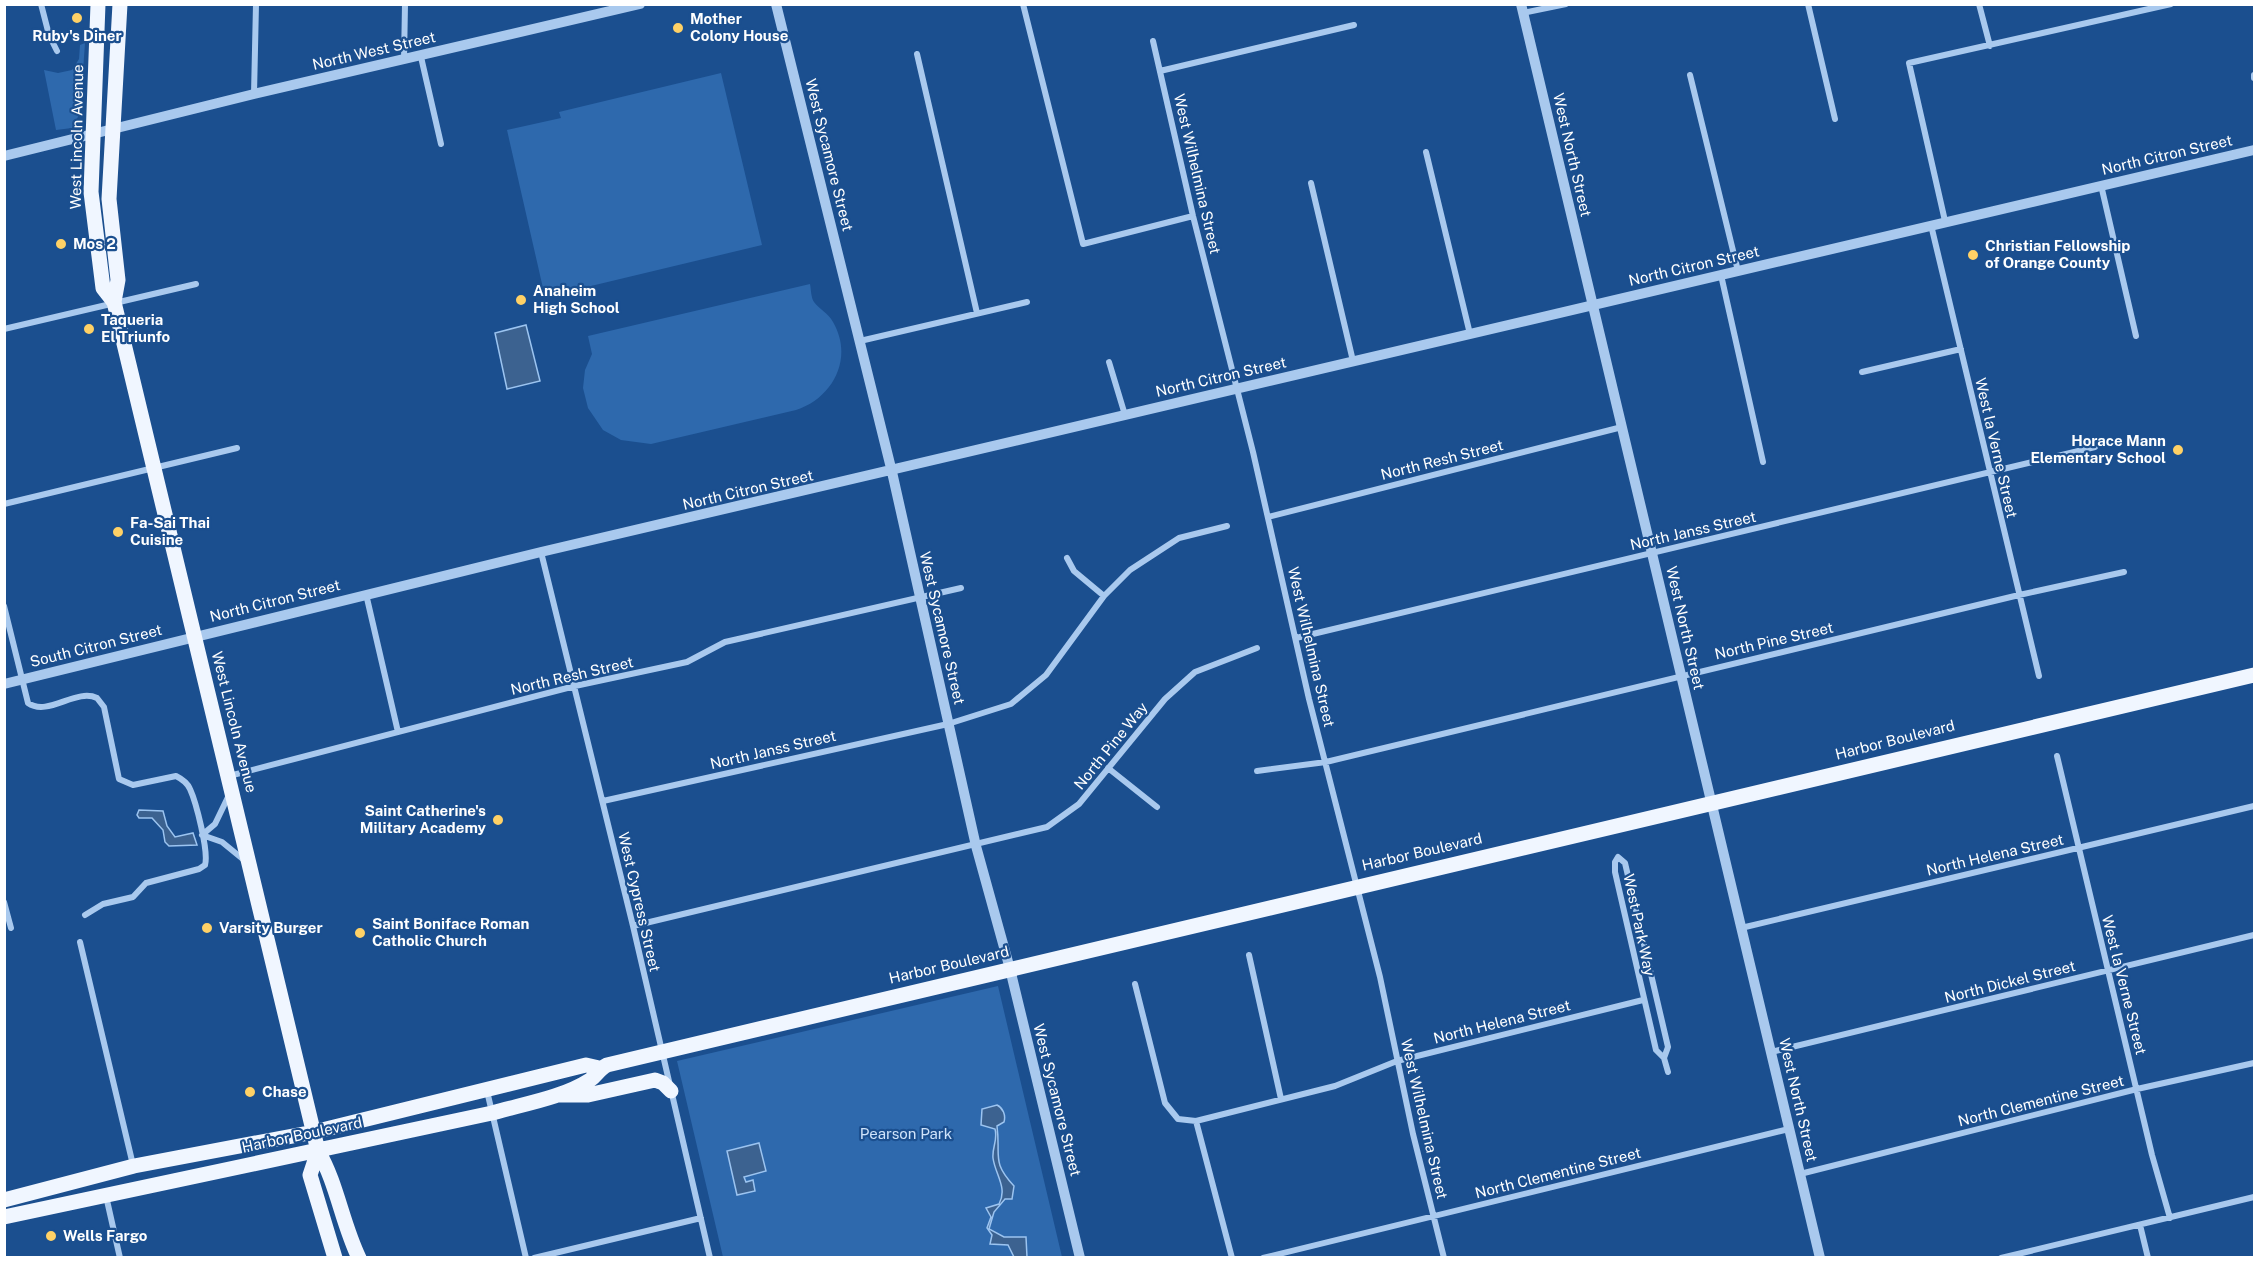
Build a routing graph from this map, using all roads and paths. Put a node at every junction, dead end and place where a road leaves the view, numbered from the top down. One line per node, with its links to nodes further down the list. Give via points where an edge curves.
1 (41, 4): 17 (street)
2 (98, 4): 26 (main road, West Lincoln Avenue)
3 (120, 4): 25 (main road, West Lincoln Avenue)
4 (256, 4): 23 (street)
5 (405, 4): 20 (street)
6 (640, 4): 19 (street, North West Street)
7 (776, 4): 46 (street, West Sycamore Street)
8 (1023, 4): 33 (street, via 1083,244)
9 (1566, 4): 13 (street)
10 (1808, 4): 24 (street)
11 (1979, 4): 16 (street)
12 (2171, 4): 16 (street)
13 (1522, 9): 41 (street, West North Street)
14 (1354, 26): 21 (street)
15 (1153, 41): 21 (street, West Wilhelmina Street)
16 (1990, 46): 34 (street, via 1909,63)
17 (57, 51)
18 (917, 54): 42 (street)
19 (421, 57): 20 (street, North West Street); 27 (street)
20 (404, 60): 23 (street, North West Street)
21 (1160, 71): 33 (street, West Wilhelmina Street)
22 (1690, 75): 36 (street)
23 (254, 93): 25 (street, North West Street)
24 (1835, 119)
25 (114, 129): 26 (street, North West Street); 39 (main road, West Lincoln Avenue, via 109,199 118,280)
26 (93, 134): 30 (street, North West Street); 39 (main road, West Lincoln Avenue, via 91,192 95,237 103,288)
27 (441, 144)
28 (2254, 150): 32 (street, North Citron Street)
29 (1426, 152): 44 (street)
30 (4, 156)
31 (1311, 183): 48 (street)
32 (2101, 185): 34 (street, North Citron Street); 45 (street)
33 (1193, 216): 51 (street, West Wilhelmina Street)
34 (1945, 221): 35 (street, North Citron Street)
35 (1931, 225): 36 (street, North Citron Street); 47 (street, West la Verne Street)
36 (1738, 271): 37 (street, North Citron Street)
37 (1721, 275): 41 (street, North Citron Street); 56 (street)
38 (196, 284): 39 (street)
39 (114, 302): 43 (street); 57 (main road, West Lincoln Avenue)
40 (1027, 302): 42 (street)
41 (1593, 305): 44 (street, North Citron Street); 53 (street, West North Street)
42 (977, 313): 46 (street)
43 (4, 329)
44 (1470, 334): 48 (street, North Citron Street)
45 (2136, 336)
46 (860, 341): 58 (street, West Sycamore Street)
47 (1960, 349): 50 (street); 59 (street, West la Verne Street)
48 (1353, 361): 51 (street, North Citron Street)
49 (1109, 362): 52 (street)
50 (1862, 372)
51 (1236, 389): 52 (street, North Citron Street); 61 (street, West Wilhelmina Street)
52 (1125, 415): 58 (street, North Citron Street)
53 (1622, 427): 61 (street, North Resh Street); 64 (street, West North Street)
54 (2095, 447): 59 (street, North Janss Street)
55 (237, 448): 57 (street)
56 (1763, 462)
57 (152, 468): 60 (street); 73 (main road, West Lincoln Avenue)
58 (892, 472): 63 (street, North Citron Street); 71 (street, West Sycamore Street)
59 (1990, 472): 64 (street, North Janss Street); 69 (street, West la Verne Street)
60 (4, 504)
61 (1268, 517): 74 (street, West Wilhelmina Street)
62 (1227, 526): 70 (street, North Janss Street, via 1194,533 1159,549)
63 (541, 552): 68 (street, North Citron Street); 81 (street, West Cypress Street)
64 (1652, 553): 74 (street, North Janss Street); 76 (street, West North Street)
65 (1067, 558): 70 (street, via 1074,571)
66 (2124, 572): 69 (street, North Pine Street)
67 (961, 588): 71 (street, North Resh Street)
68 (366, 594): 73 (street, North Citron Street); 83 (street)
69 (2019, 595): 76 (street, North Pine Street); 78 (street, West la Verne Street)
70 (1104, 596): 82 (street, North Janss Street, via 1047,675 1011,704)
71 (919, 598): 81 (street, North Resh Street, via 725,642 687,662); 82 (street, West Sycamore Street)
72 (4, 606): 79 (street)
73 (195, 637): 79 (street, South Citron Street); 88 (main road, West Lincoln Avenue)
74 (1296, 638): 85 (street, West Wilhelmina Street)
75 (1257, 648): 86 (street, North Pine Way, via 1195,672 1165,699)
76 (1681, 675): 85 (street, North Pine Street); 90 (street, West North Street)
77 (2254, 675): 90 (main road, Harbor Boulevard)
78 (2039, 676)
79 (22, 680): 80 (street, South Citron Street); 93 (street, via 28,703 35,707 85,696 100,700 117,777 130,785 170,776 183,780 190,789)
80 (4, 684)
81 (575, 686): 83 (street, North Resh Street); 89 (street, West Cypress Street)
82 (948, 724): 89 (street, North Janss Street); 94 (street, West Sycamore Street)
83 (398, 732): 88 (street, North Resh Street)
84 (2057, 756): 95 (street, West la Verne Street)
85 (1326, 762): 87 (street, North Pine Street); 97 (street, West Wilhelmina Street)
86 (1108, 768): 92 (street); 94 (street, North Pine Way, via 1079,804 1047,827)
87 (1257, 771)
88 (230, 782): 93 (street, via 215,824); 96 (main road, West Lincoln Avenue)
89 (603, 801): 100 (street, West Cypress Street)
90 (1712, 803): 97 (main road, Harbor Boulevard); 102 (street, West North Street)
91 (2254, 806): 95 (street, North Helena Street)
92 (1157, 807)
93 (202, 835): 96 (street, via 222,842); 99 (street, via 207,858 202,868 146,883 133,897 103,904)
94 (976, 846): 100 (street); 106 (street, West Sycamore Street)
95 (2078, 847): 102 (street, North Helena Street); 107 (street, West la Verne Street)
96 (249, 864): 125 (main road, West Lincoln Avenue)
97 (1356, 886): 106 (main road, Harbor Boulevard); 113 (street, West Wilhelmina Street)
98 (4, 902): 101 (street)
99 (85, 915)
100 (633, 926): 110 (street, West Cypress Street)
101 (11, 928)
102 (1742, 928): 111 (street, West North Street)
103 (2254, 936): 107 (street, North Dickel Street)
104 (80, 942): 127 (street)
105 (1249, 955): 121 (street)
106 (1010, 969): 110 (main road, Harbor Boulevard); 143 (street, West Sycamore Street)
107 (2109, 971): 111 (street, North Dickel Street); 117 (street, West la Verne Street)
108 (1135, 984): 123 (street, via 1165,1103 1178,1119)
109 (1643, 1000): 112 (street, West Park Way, via 1656,1050); 112 (street, West Park Way, via 1615,872 1618,857 1624,863 1668,1047); 113 (street, North Helena Street)
110 (662, 1052): 115 (main road, Harbor Boulevard); 119 (street, West Cypress Street)
111 (1771, 1052): 124 (street, West North Street)
112 (1664, 1058): 116 (street, West Park Way)
113 (1397, 1060): 121 (street, North Helena Street, via 1335,1086); 132 (street, West Wilhelmina Street)
114 (2254, 1063): 117 (street, North Clementine Street)
115 (599, 1068): 118 (main road, Harbor Boulevard, via 586,1065); 120 (main road, Harbor Boulevard, via 592,1079)
116 (1668, 1072)
117 (2137, 1089): 128 (street, North Clementine Street); 135 (street, West la Verne Street)
118 (487, 1091): 122 (street); 125 (main road, Harbor Boulevard)
119 (671, 1091): 120 (main road, via 655,1080 588,1095); 134 (street, West Cypress Street)
120 (556, 1094): 122 (main road, Harbor Boulevard)
121 (1281, 1099): 123 (street, North Helena Street)
122 (492, 1113): 126 (main road, Harbor Boulevard); 140 (street)
123 (1196, 1121): 144 (street)
124 (1790, 1129): 128 (street, West North Street); 132 (street, North Clementine Street)
125 (314, 1132): 126 (main road, West Lincoln Avenue); 127 (main road, Harbor Boulevard)
126 (318, 1150): 129 (main road, Harbor Boulevard); 138 (main road, West Lincoln Avenue, via 310,1176); 139 (main road, West Lincoln Avenue, via 330,1170 339,1207)
127 (134, 1166): 131 (main road, Harbor Boulevard)
128 (1800, 1174): 147 (street, West North Street)
129 (106, 1195): 133 (main road, Harbor Boulevard); 137 (street)
130 (2254, 1197): 135 (street)
131 (4, 1200)
132 (1434, 1215): 145 (street, North Clementine Street); 146 (street, West Wilhelmina Street)
133 (4, 1217)
134 (701, 1218): 141 (street); 142 (street, West Cypress Street)
135 (2170, 1218): 136 (street)
136 (2140, 1225): 148 (street); 149 (street)
137 (120, 1257)
138 (335, 1257)
139 (359, 1257)
140 (526, 1257)
141 (534, 1257)
142 (710, 1257)
143 (1080, 1257)
144 (1232, 1257)
145 (1263, 1257)
146 (1444, 1257)
147 (1820, 1257)
148 (2001, 1257)
149 (2148, 1257)

